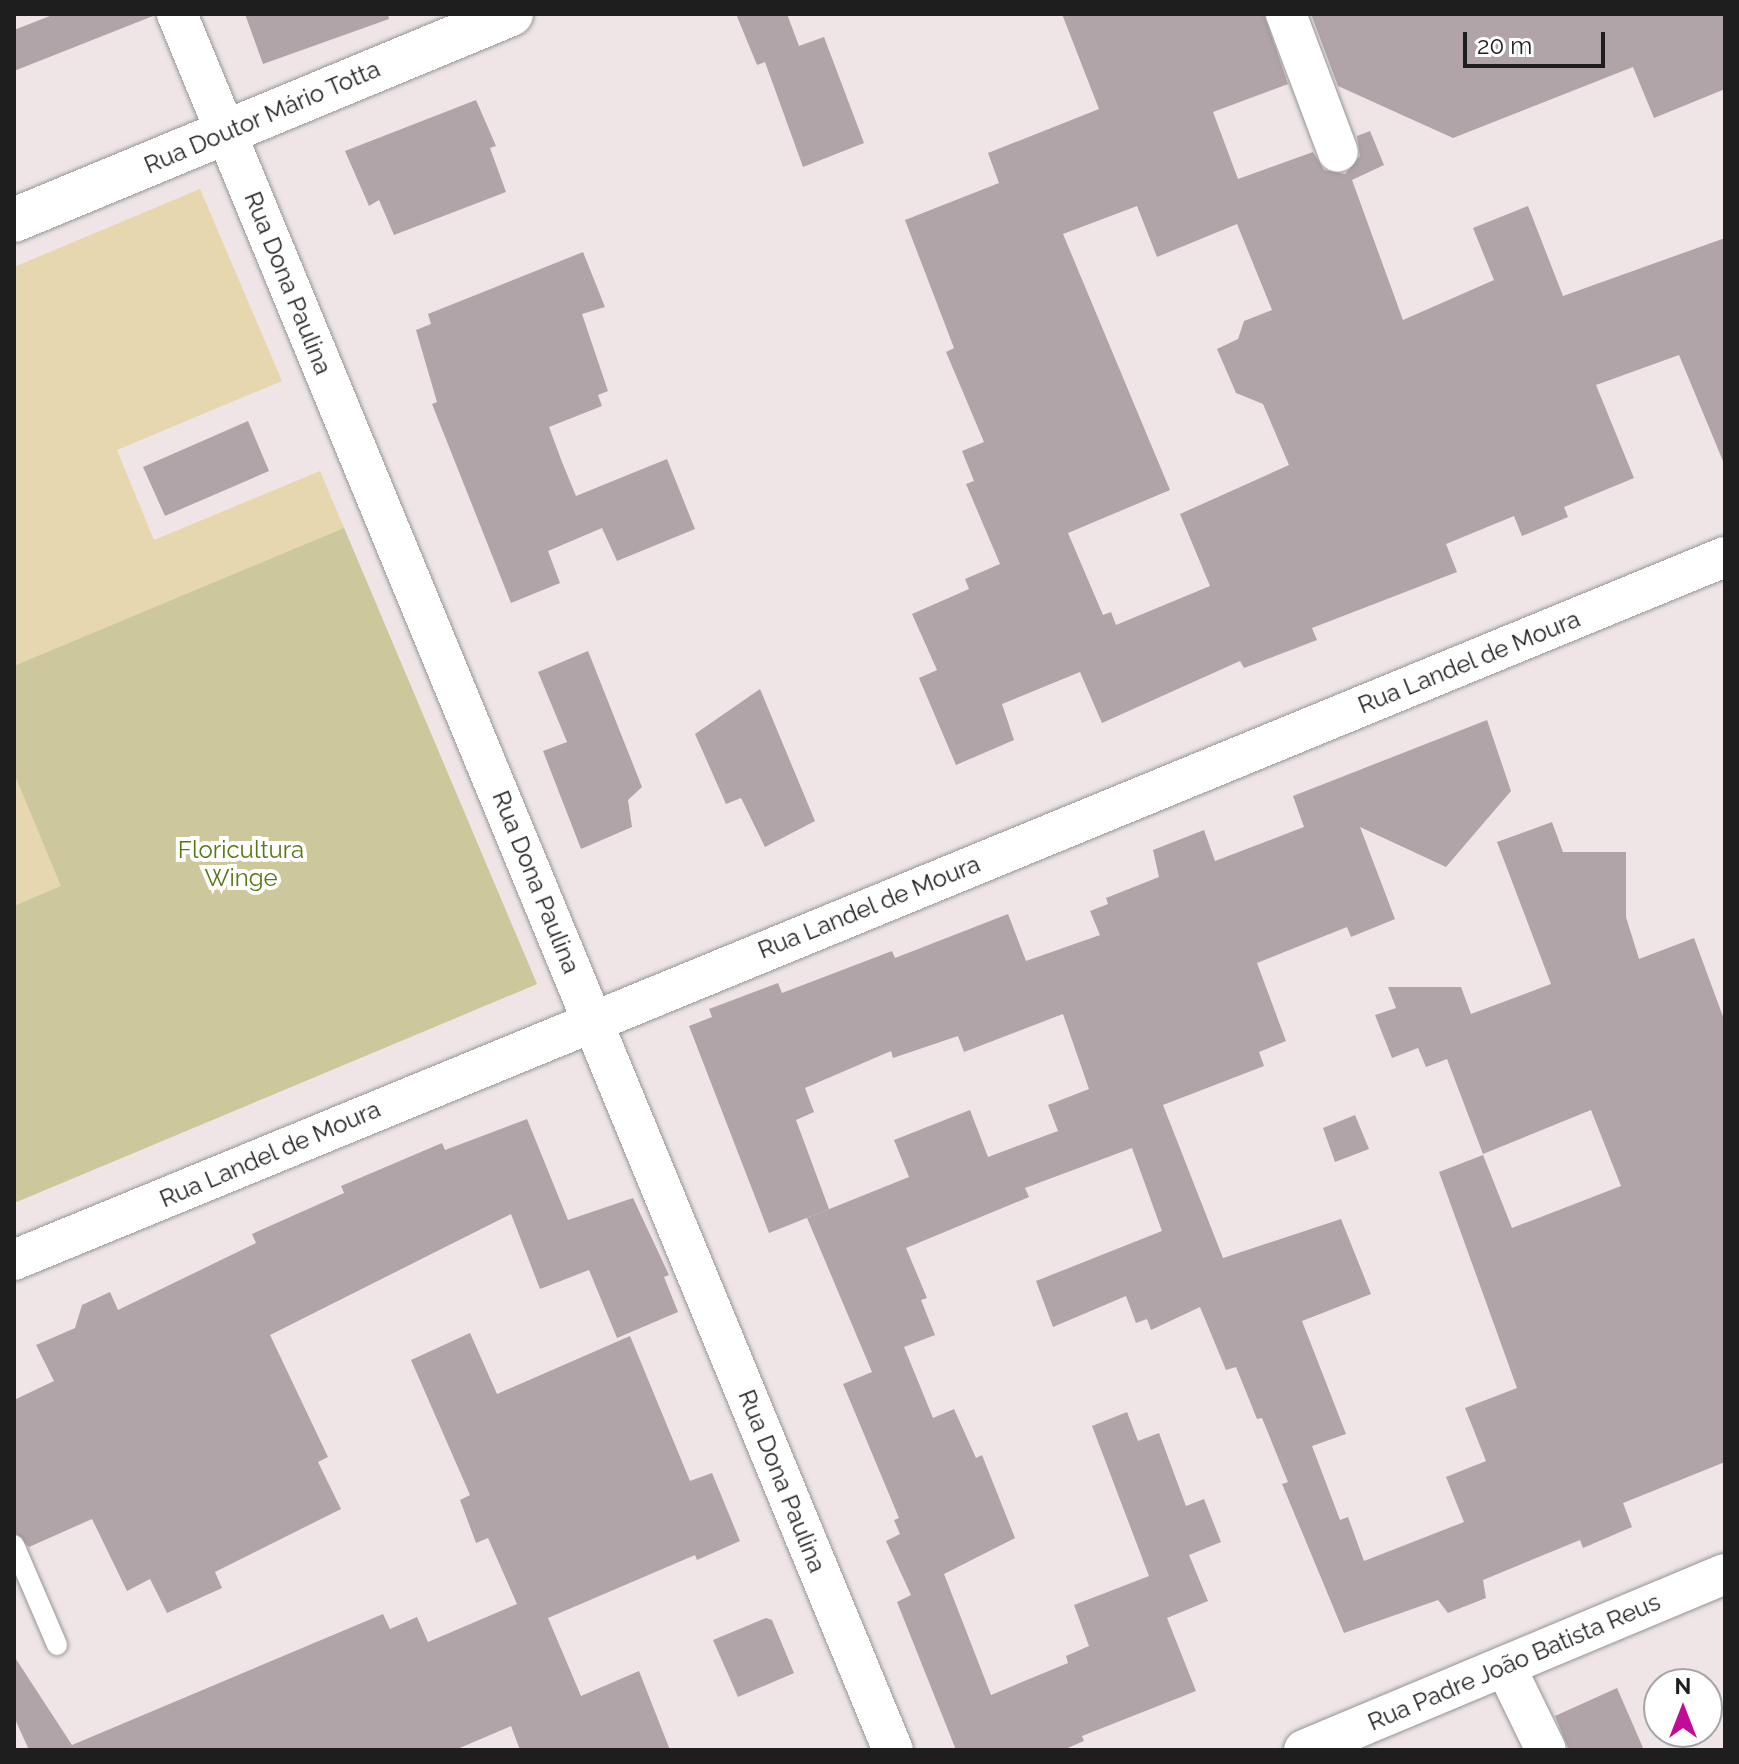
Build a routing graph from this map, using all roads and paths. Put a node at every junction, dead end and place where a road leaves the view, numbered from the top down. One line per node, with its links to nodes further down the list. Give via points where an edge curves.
1 (177, 14): 4 (street, Rua Dona Paulina)
2 (511, 14): 4 (street, Rua Doutor Mário Totta)
3 (1286, 14): 5 (street)
4 (226, 131): 6 (street, Rua Doutor Mário Totta); 8 (street, Rua Dona Paulina)
5 (1338, 152)
6 (14, 220)
7 (1725, 557): 8 (street, Rua Landel de Moura)
8 (593, 1020): 9 (street, Rua Landel de Moura); 14 (street, Rua Dona Paulina)
9 (14, 1260)
10 (14, 1545): 12 (lane)
11 (1725, 1574): 13 (street, Rua Padre João Batista Reus)
12 (57, 1645)
13 (1505, 1666): 15 (street, Rua Padre João Batista Reus); 16 (street)
14 (893, 1750)
15 (1304, 1750)
16 (1546, 1750)

